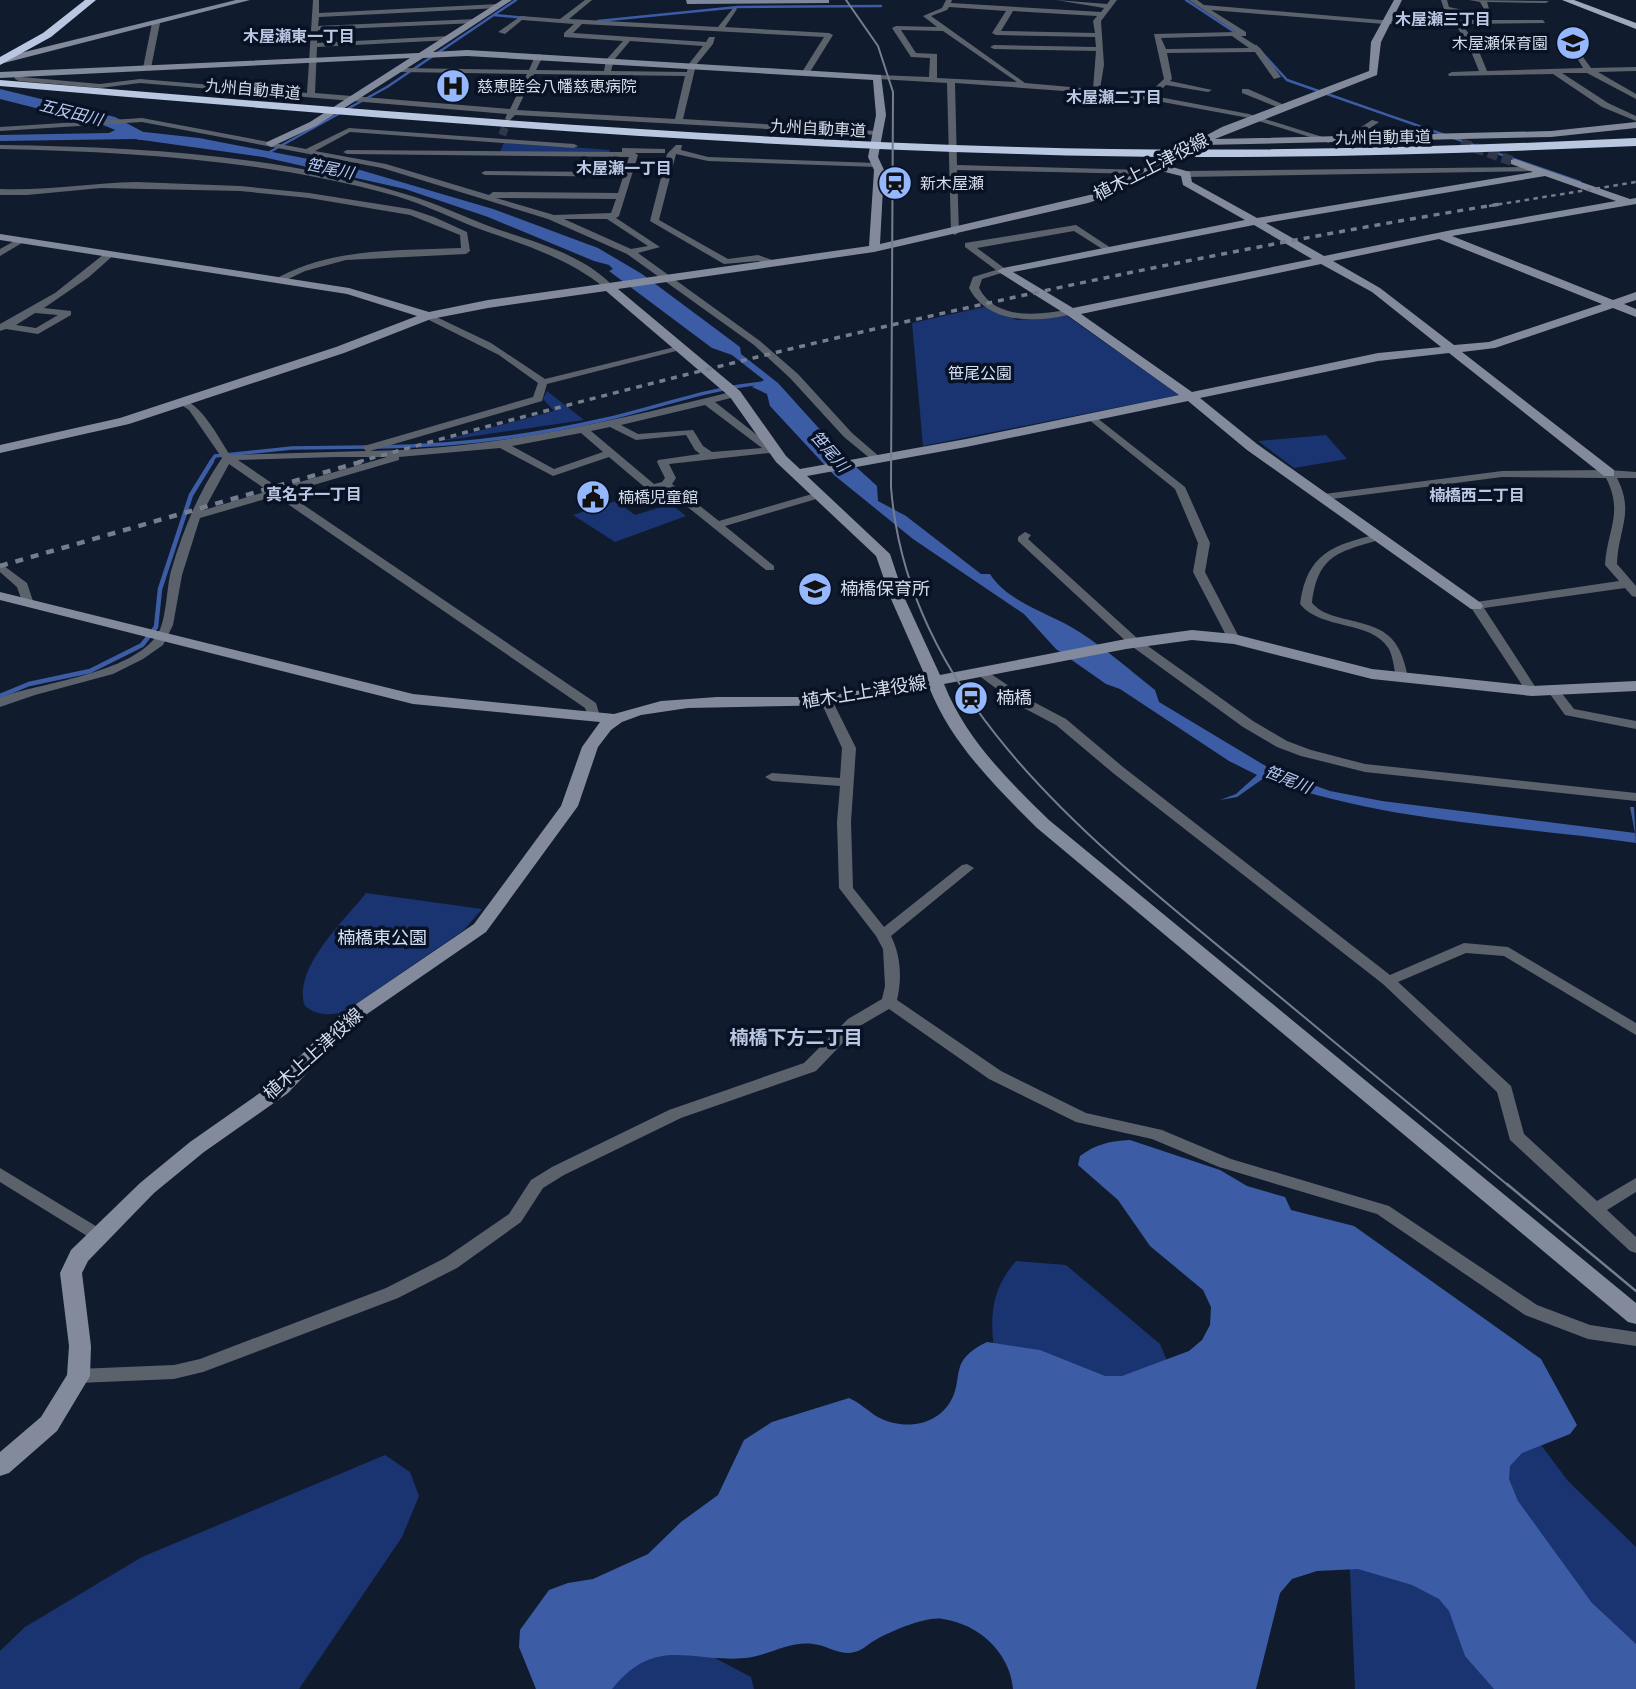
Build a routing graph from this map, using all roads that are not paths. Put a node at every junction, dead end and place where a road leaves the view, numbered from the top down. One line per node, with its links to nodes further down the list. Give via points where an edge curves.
1 (91, 0): 49 (highway, via 47,35)
2 (246, 0): 27 (street)
3 (316, 0): 19 (street)
4 (589, 0): 23 (street)
5 (1059, 0): 15 (street)
6 (1192, 0): 16 (street)
7 (1398, 0): 25 (street, 植木上上津役線)
8 (1444, 0): 11 (street, via 1451,10 1488,11)
9 (1472, 0): 11 (street)
10 (1566, 0): 29 (main road)
11 (1483, 1): 12 (street)
12 (1546, 1)
13 (948, 2): 17 (street); 32 (street, via 945,9 927,14)
14 (504, 3): 19 (street); 22 (street)
15 (1112, 3): 21 (street)
16 (1202, 7): 25 (street); 37 (street, via 1253,41)
17 (1011, 8): 20 (street); 21 (street)
18 (734, 9): 31 (street)
19 (316, 15): 30 (street)
20 (1006, 16): 21 (street); 34 (street, via 996,33)
21 (1099, 18): 34 (street)
22 (476, 21): 30 (street); 35 (street)
23 (562, 21): 24 (street); 33 (street, via 521,18)
24 (580, 22): 31 (street); 36 (street, via 567,35)
25 (1384, 22): 28 (street); 80 (street, 植木上上津役線, via 1376,41 1374,73)
26 (1543, 22): 28 (street)
27 (156, 23): 49 (street); 50 (street)
28 (1458, 23): 59 (street)
29 (1636, 26)
30 (316, 28): 39 (street)
31 (720, 29): 38 (street); 57 (street, via 829,35)
32 (943, 29): 65 (street, via 896,28 914,55 934,56); 69 (street)
33 (502, 32)
34 (1099, 35): 42 (street)
35 (450, 38): 39 (street); 45 (street)
36 (628, 39): 38 (street); 48 (street)
37 (1248, 42): 43 (street); 44 (street, via 1234,34 1157,36)
38 (709, 44): 51 (street)
39 (314, 45): 47 (street)
40 (994, 47): 42 (street)
41 (1575, 48): 54 (street)
42 (1099, 49): 71 (street)
43 (1257, 50): 44 (street, via 1213,54); 64 (street)
44 (1163, 51): 68 (street)
45 (430, 54): 46 (street); 47 (street); 53 (street)
46 (539, 56): 48 (street); 56 (street)
47 (312, 60): 50 (street); 74 (street)
48 (610, 60): 51 (street); 58 (street)
49 (1, 61)
50 (147, 68): 62 (street)
51 (691, 69): 57 (street); 58 (street); 85 (street)
52 (1636, 69): 54 (street)
53 (409, 70): 56 (street); 78 (street)
54 (1588, 70): 55 (street); 77 (street)
55 (1555, 71): 59 (street); 79 (street)
56 (531, 72): 58 (street); 81 (street)
57 (806, 72): 63 (street)
58 (607, 73)
59 (1484, 73): 60 (street)
60 (1452, 74)
61 (0, 75): 62 (street)
62 (18, 75): 74 (street, via 19,79 100,86 140,81)
63 (878, 77): 65 (street); 91 (street, via 881,115)
64 (1277, 77)
65 (933, 80): 66 (street)
66 (951, 81): 69 (street); 109 (street)
67 (0, 83): 75 (highway, 九州自動車道)
68 (1165, 83): 72 (street); 76 (street)
69 (1022, 85): 71 (street)
70 (0, 89): 75 (highway, 九州自動車道)
71 (1096, 90): 76 (street)
72 (1208, 90)
73 (1245, 91): 80 (street)
74 (310, 95): 78 (street)
75 (117, 96): 84 (highway, 九州自動車道, via 311,113)
76 (1149, 97): 82 (street)
77 (1636, 98): 79 (street)
78 (356, 99): 81 (street); 98 (street)
79 (1599, 101): 83 (street)
80 (1285, 107): 82 (street, 植木上上津役線)
81 (510, 116): 85 (street)
82 (1253, 117): 94 (street); 96 (street, 植木上上津役線)
83 (1636, 119)
84 (349, 121): 88 (street); 92 (street); 101 (street); 106 (highway, 九州自動車道, via 840,148)
85 (682, 122): 90 (street); 91 (street)
86 (1375, 122): 93 (street)
87 (1636, 125): 95 (street)
88 (325, 128)
89 (0, 129): 98 (street, via 142,120)
90 (683, 132)
91 (877, 133): 108 (street, via 873,157)
92 (501, 138): 104 (street); 105 (street)
93 (1347, 140): 94 (street); 95 (street)
94 (1326, 141): 96 (street)
95 (1459, 141): 103 (highway, 九州自動車道); 106 (highway, 九州自動車道)
96 (1203, 142): 110 (street, 植木上上津役線)
97 (1636, 142): 103 (highway, 九州自動車道)
98 (278, 145): 101 (street)
99 (0, 147): 125 (street, via 157,151 299,172 401,196)
100 (1636, 148): 107 (highway, 九州自動車道)
101 (311, 151): 105 (street); 118 (street)
102 (662, 151): 104 (street)
103 (1492, 152): 106 (highway, 九州自動車道); 107 (highway, 九州自動車道)
104 (634, 153): 105 (street); 115 (street)
105 (493, 154): 112 (street)
106 (1227, 157)
107 (1514, 158): 111 (street)
108 (877, 165): 132 (street); 138 (street, via 708,159 677,149 671,154 654,221 727,262 758,258)
109 (953, 167): 110 (street); 126 (street)
110 (1149, 169): 114 (street); 126 (street, 植木上上津役線, via 1084,201)
111 (1532, 169): 113 (street); 114 (street)
112 (485, 173): 115 (street); 118 (street)
113 (1545, 173): 121 (street); 124 (street)
114 (1186, 174): 124 (street, via 1187,183)
115 (627, 175): 119 (street)
116 (0, 191): 117 (street)
117 (16, 193): 120 (street); 127 (street, via 95,186 226,186 338,198 410,212)
118 (481, 194): 119 (street); 122 (street)
119 (621, 196): 123 (street)
120 (0, 202)
121 (1633, 202): 128 (street)
122 (551, 217): 123 (street); 134 (street)
123 (611, 219): 134 (street, via 656,247)
124 (1254, 222): 133 (street); 137 (street)
125 (487, 228): 127 (street); 142 (street, via 569,261)
126 (954, 232): 131 (street); 132 (street, 植木上上津役線)
127 (464, 234): 141 (street, via 466,251 334,258)
128 (1442, 236): 137 (street); 144 (street)
129 (0, 237): 130 (street)
130 (23, 240): 135 (street); 136 (street)
131 (971, 246): 133 (street, via 1076,228); 139 (street)
132 (874, 249): 138 (street, 植木上上津役線)
133 (1110, 250): 139 (street)
134 (630, 252): 140 (street)
135 (0, 253)
136 (111, 253): 141 (street); 145 (street)
137 (1322, 262): 146 (street); 153 (street, via 1376,290)
138 (776, 263): 140 (street, 植木上上津役線)
139 (1003, 271): 146 (street); 146 (street, via 978,277 974,288 980,299 1012,315 1049,317)
140 (663, 278): 142 (street, 植木上上津役線); 170 (street, via 780,362)
141 (282, 279): 148 (street, via 349,291)
142 (611, 286): 148 (street); 152 (street, 植木上上津役線)
143 (1636, 296): 144 (street)
144 (1615, 304): 147 (street); 153 (street, via 1510,341)
145 (34, 310): 150 (street); 150 (street, via 68,313 38,331 9,327)
146 (1071, 312): 156 (street)
147 (1636, 313)
148 (428, 316): 154 (street, via 505,353); 158 (street)
149 (0, 319): 150 (street)
150 (14, 321): 151 (street)
151 (0, 328)
152 (683, 348): 154 (street); 155 (street, 植木上上津役線)
153 (1452, 351): 156 (street, via 1370,359); 172 (street)
154 (543, 382): 164 (street, via 538,399 529,404)
155 (735, 394): 157 (street); 167 (street, 植木上上津役線)
156 (1191, 397): 159 (street); 177 (street)
157 (707, 401): 160 (street); 167 (street)
158 (184, 402): 163 (street, via 124,421); 169 (street)
159 (1092, 417): 170 (street); 190 (street, via 1180,487 1204,543 1199,572)
160 (614, 425): 161 (street); 168 (street, via 636,437 689,432)
161 (584, 431): 162 (street); 166 (street)
162 (501, 444): 165 (street); 166 (street, via 553,473)
163 (0, 449)
164 (350, 452): 165 (street); 169 (street)
165 (410, 453): 175 (street)
166 (610, 453): 174 (street, via 652,488)
167 (775, 453): 168 (street); 171 (street, 植木上上津役線)
168 (708, 454): 174 (street, via 662,462 671,478)
169 (227, 458): 175 (street); 178 (street)
170 (873, 458): 171 (street)
171 (802, 472): 176 (street, 植木上上津役線)
172 (1609, 473): 173 (street); 177 (street, via 1502,474); 184 (street, via 1620,490 1624,512 1611,548 1611,565)
173 (1636, 475)
174 (666, 484): 179 (street)
175 (276, 492): 178 (street); 200 (street, via 591,706)
176 (819, 495): 179 (street); 194 (street, 植木上上津役線, via 883,554)
177 (1324, 497): 181 (street)
178 (195, 516): 189 (street)
179 (717, 525): 183 (street)
180 (1025, 535): 191 (street, via 1022,539 1046,564)
181 (1378, 537): 188 (street); 193 (street, via 1328,552 1307,579 1306,604 1320,616 1356,623 1385,640 1394,647)
182 (0, 566): 187 (street, via 23,586)
183 (770, 568)
184 (1625, 584): 185 (street); 188 (street)
185 (1636, 593)
186 (0, 596): 187 (street)
187 (27, 601): 189 (street)
188 (1476, 606): 197 (street)
189 (163, 637): 199 (street, via 107,672); 200 (street, via 413,699)
190 (1234, 639): 191 (street, via 1192,635); 193 (street, via 1331,666)
191 (1130, 643): 192 (street); 205 (street, via 1248,724 1306,753 1365,768)
192 (988, 671): 194 (street); 208 (street, via 1025,704 1061,722)
193 (1402, 677): 197 (street)
194 (935, 681): 198 (street, 植木上上津役線); 216 (street, via 942,703 965,738 1012,793 1071,849)
195 (1636, 686): 196 (street)
196 (1553, 690): 197 (street); 202 (street, via 1570,712)
197 (1532, 691)
198 (827, 702): 201 (street, 植木上上津役線, via 682,704); 204 (street, via 849,748)
199 (0, 703)
200 (594, 716): 201 (street)
201 (615, 719): 214 (street, 植木上上津役線, via 591,743 569,806 480,928 347,1019 281,1088 197,1147)
202 (1636, 725)
203 (772, 777): 204 (street)
204 (846, 783): 207 (street, via 846,888)
205 (1636, 797)
206 (967, 868): 207 (street)
207 (883, 935): 209 (street, via 890,949 893,986)
208 (1388, 981): 210 (street, via 1464,948 1508,952); 213 (street, via 1505,1090 1516,1136)
209 (889, 1002): 217 (street, via 995,1075 1082,1118 1156,1134 1238,1167 1383,1210 1531,1310 1588,1332); 218 (street, via 853,1023 810,1067 675,1114 558,1171 537,1184 515,1218 450,1263 392,1293 203,1365 174,1372)
210 (1636, 1030)
211 (0, 1174): 214 (street)
212 (1636, 1184): 213 (street)
213 (1595, 1210): 215 (street)
214 (98, 1235): 218 (street, 植木上上津役線, via 71,1273 80,1346)
215 (1636, 1248)
216 (1636, 1316)
217 (1636, 1339)
218 (78, 1376): 219 (street, 植木上上津役線, via 49,1424)
219 (0, 1466)

